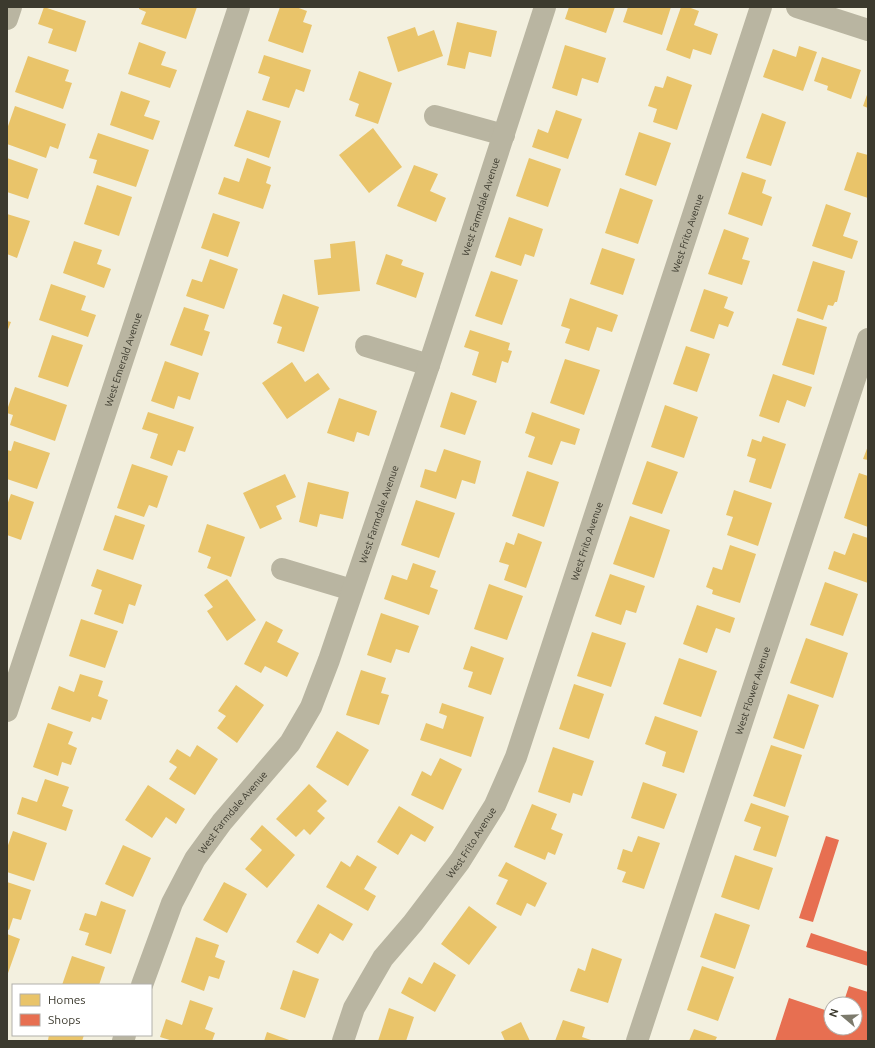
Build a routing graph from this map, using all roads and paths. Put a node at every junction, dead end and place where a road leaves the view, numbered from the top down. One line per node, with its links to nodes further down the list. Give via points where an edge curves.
1 (11, 7): 6 (street)
2 (239, 7): 15 (street, West Emerald Avenue)
3 (545, 7): 9 (street, West Farmdale Avenue)
4 (761, 7): 17 (street, West Frito Avenue, via 516,757 495,805 460,861 383,958 354,1008)
5 (797, 7): 7 (street)
6 (7, 19)
7 (868, 30)
8 (435, 116): 9 (street)
9 (504, 135): 12 (street, West Farmdale Avenue)
10 (868, 339): 18 (street, West Flower Avenue)
11 (366, 346): 12 (street)
12 (429, 365): 14 (street, West Farmdale Avenue)
13 (282, 569): 14 (street)
14 (352, 590): 16 (street, West Farmdale Avenue, via 311,708 290,743 222,822 195,859 172,903)
15 (7, 711)
16 (142, 984)
17 (343, 1041)
18 (637, 1041)

